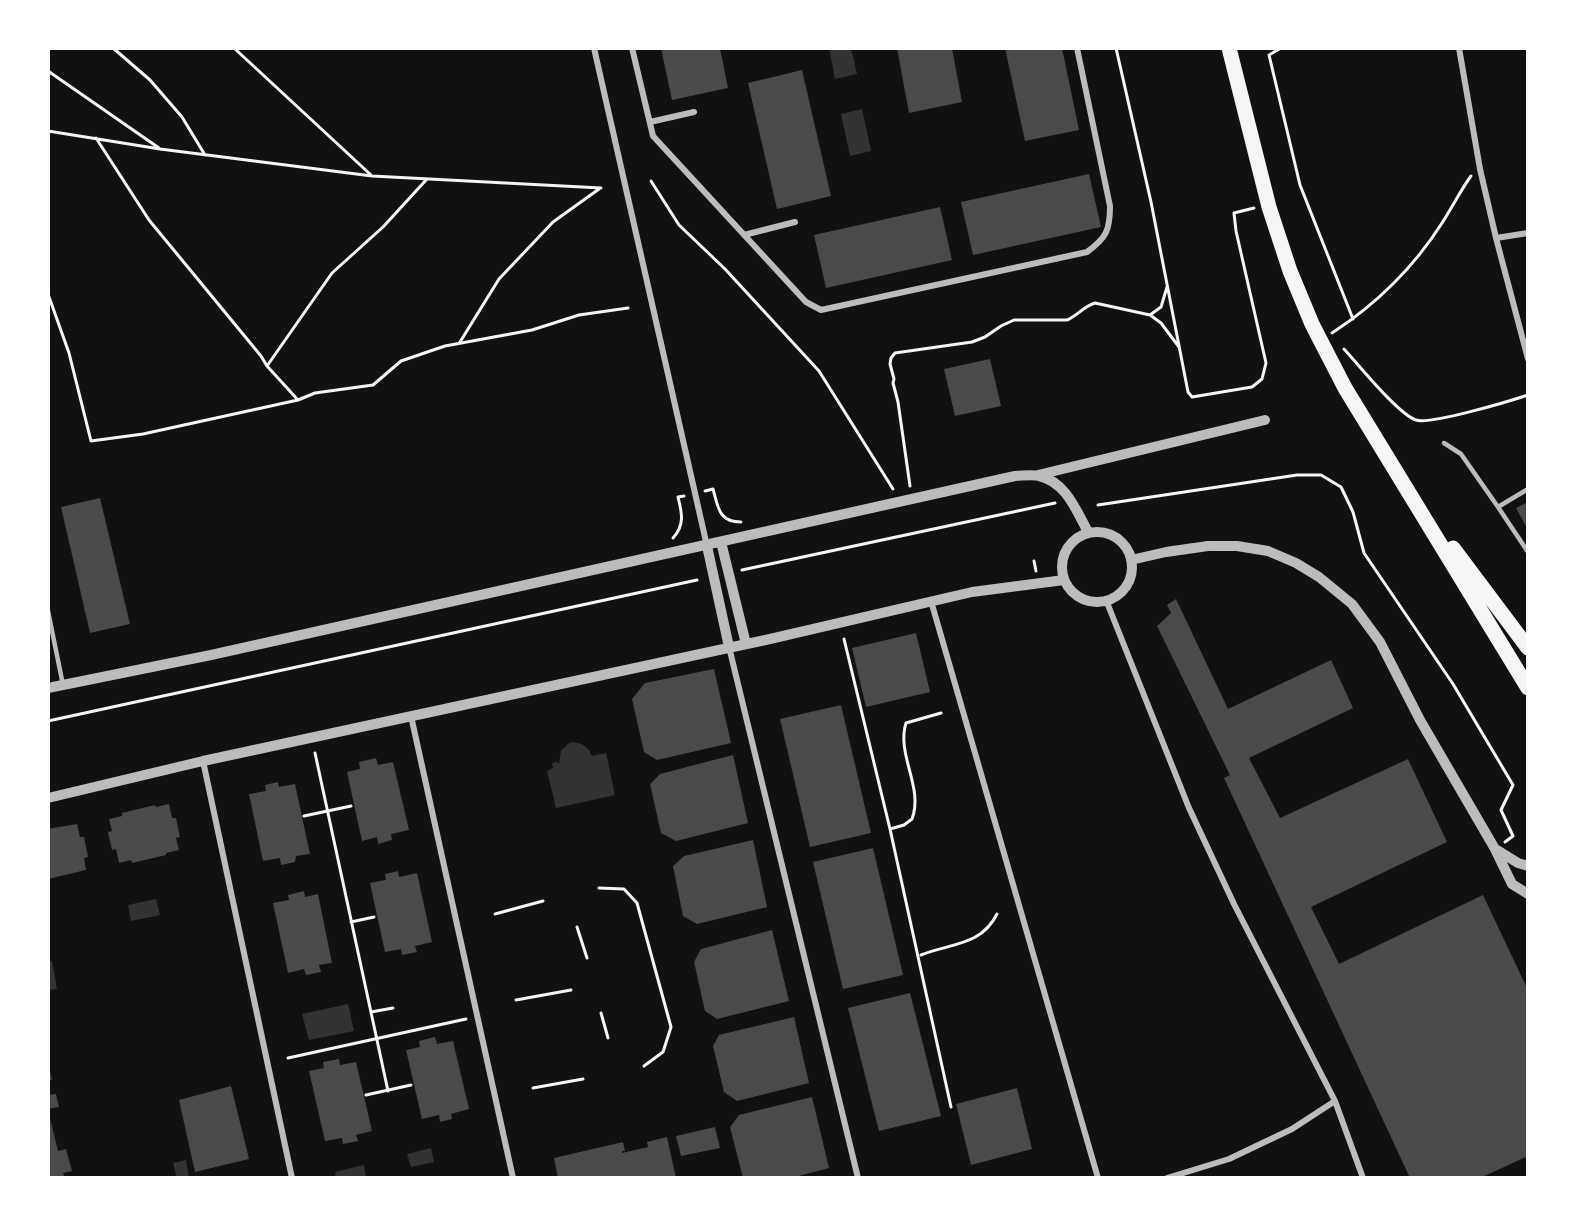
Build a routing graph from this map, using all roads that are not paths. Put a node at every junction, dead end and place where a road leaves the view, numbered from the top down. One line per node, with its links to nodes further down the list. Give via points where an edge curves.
1 (595, 48): 21 (street)
2 (632, 48): 7 (street)
3 (1077, 48): 10 (street, via 1110,206 1110,222 1102,241 1087,252 821,310 806,302)
4 (1229, 48): 15 (main road, via 1269,207 1290,271 1345,388)
5 (1459, 48): 11 (street)
6 (694, 112): 7 (street)
7 (650, 122): 10 (street, via 653,136)
8 (795, 222): 10 (street)
9 (1528, 232): 11 (street)
10 (744, 235)
11 (1496, 238): 12 (street)
12 (1528, 359)
13 (1265, 420): 16 (street)
14 (1444, 443): 18 (lane, via 1461,454)
15 (1397, 474): 30 (main road); 35 (main road)
16 (1037, 475): 19 (street, via 1053,481 1070,497); 20 (street, via 1015,476)
17 (1528, 489): 18 (lane)
18 (1497, 507): 22 (lane)
19 (1088, 532): 23 (street, via 1111,534 1127,549); 24 (street, via 1065,551)
20 (721, 543): 21 (street); 28 (street)
21 (707, 546): 29 (street); 33 (street)
22 (1528, 552)
23 (1131, 560): 25 (street, via 1132,570 1124,589); 39 (street, via 1208,546 1237,546 1268,551 1319,577 1352,604 1380,642)
24 (1064, 580): 25 (street, via 1086,600); 26 (street)
25 (1107, 600): 42 (street, via 1189,808)
26 (931, 601): 28 (street); 46 (street)
27 (48, 611): 31 (lane)
28 (746, 644): 29 (street)
29 (729, 647): 36 (street); 45 (street)
30 (1528, 648)
31 (56, 649): 32 (lane); 33 (lane)
32 (48, 651)
33 (63, 685): 34 (street)
34 (48, 688)
35 (1528, 688)
36 (411, 716): 37 (street); 44 (street)
37 (203, 761): 38 (street); 43 (street)
38 (48, 798)
39 (1495, 849): 40 (street); 41 (street, via 1512,884)
40 (1528, 866)
41 (1528, 894)
42 (1335, 1101): 47 (street, via 1292,1129 1229,1159); 48 (street)
43 (292, 1178)
44 (513, 1178)
45 (858, 1178)
46 (1098, 1178)
47 (1167, 1178)
48 (1363, 1178)

